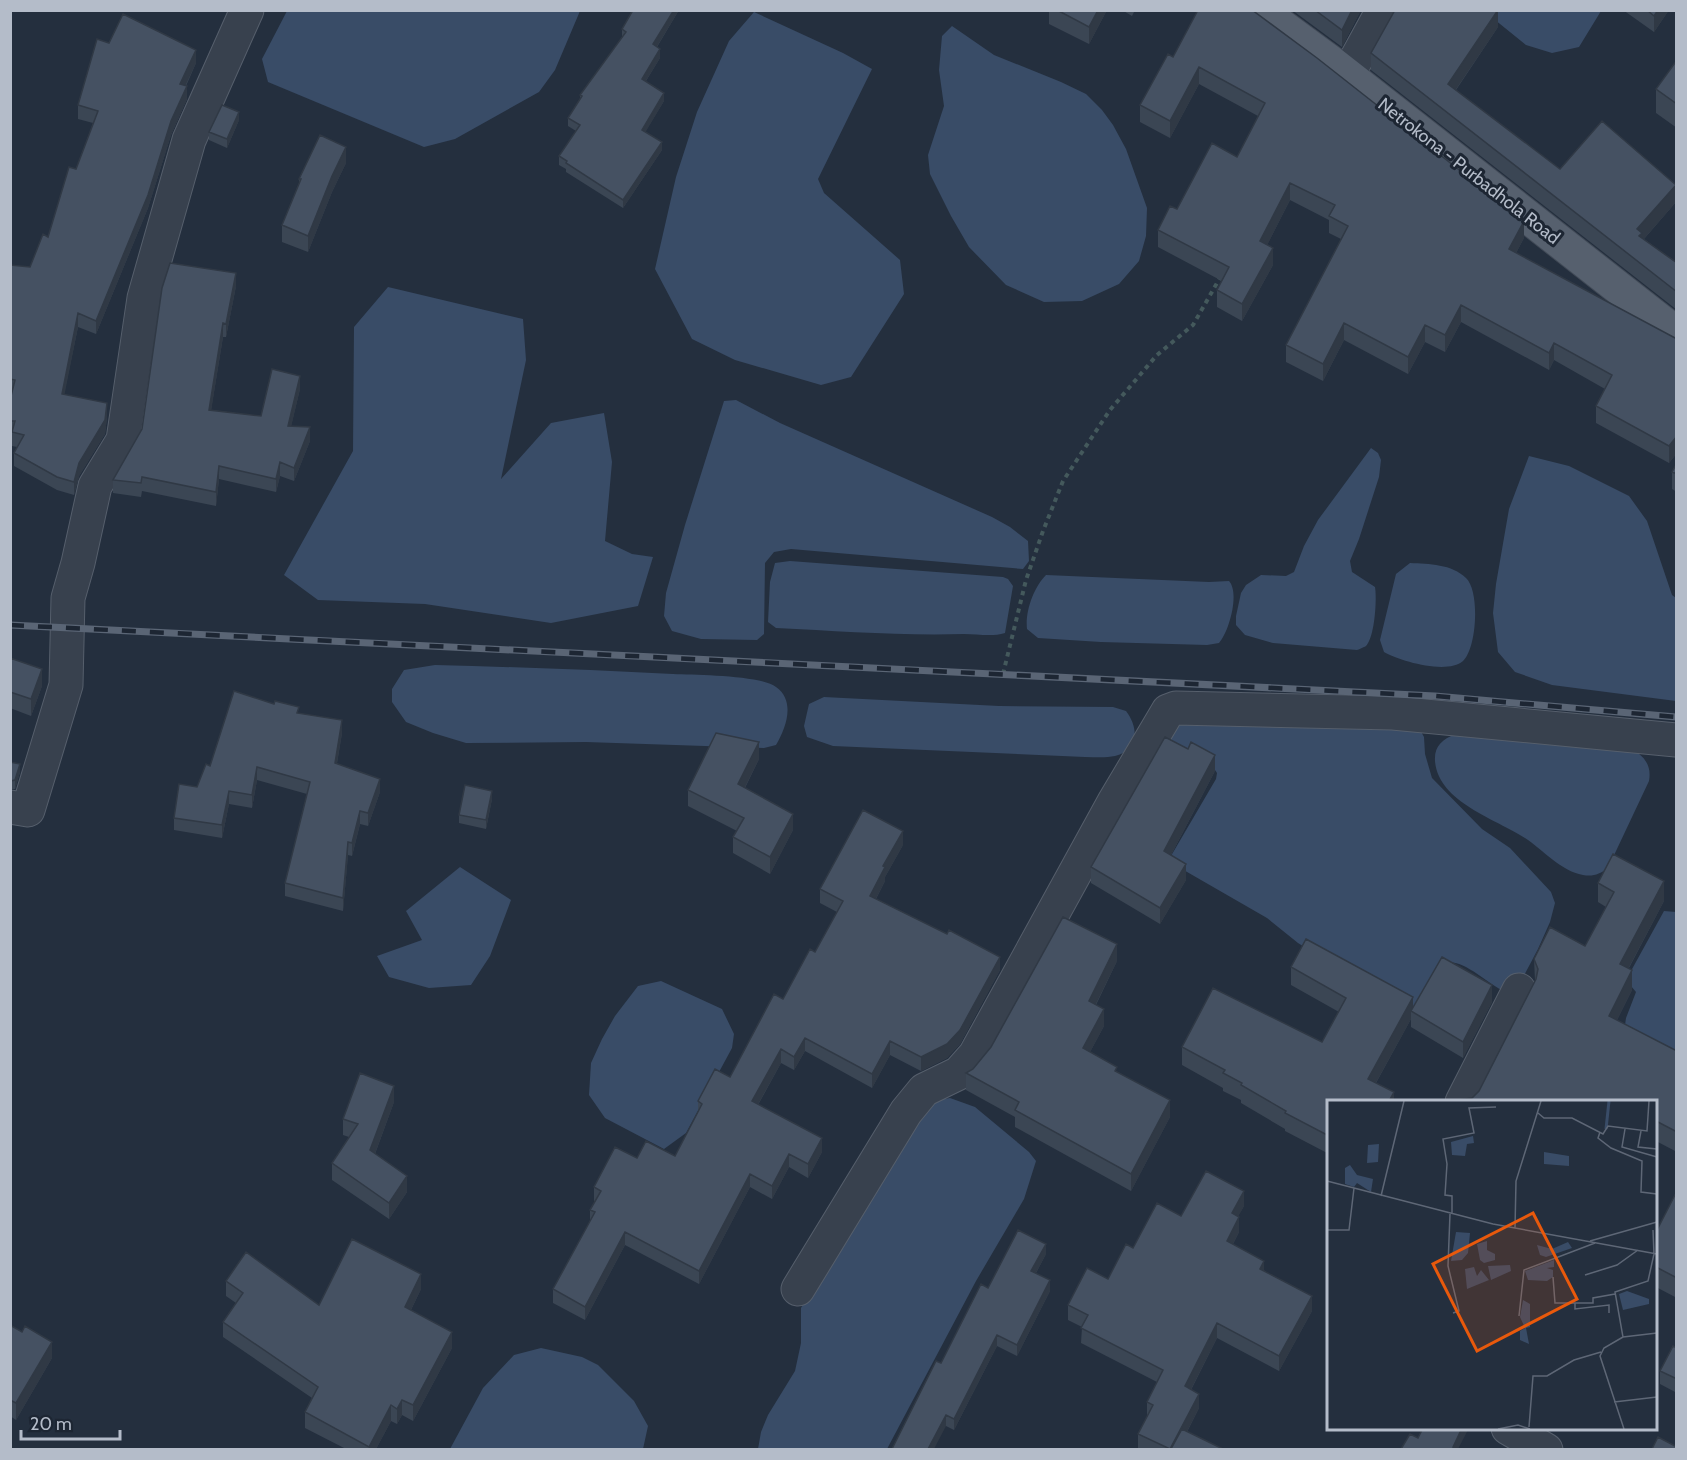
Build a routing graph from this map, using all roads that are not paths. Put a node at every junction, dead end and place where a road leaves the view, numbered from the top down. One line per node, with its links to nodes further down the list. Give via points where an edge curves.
1 (247, 10): 7 (street, via 189,140 144,298 123,440 95,486 68,598 66,685 28,810)
2 (1260, 10): 4 (main road, Netrokona - Purbadhola Road)
3 (1383, 10): 4 (street)
4 (1347, 76): 5 (main road, Netrokona - Purbadhola Road)
5 (1677, 333)
6 (1677, 740): 10 (street, via 1393,713 1176,708 1168,711 975,1055 959,1073 924,1090 906,1112)
7 (10, 807)
8 (1519, 990): 9 (street)
9 (1463, 1100)
10 (798, 1288)
11 (1512, 1430): 12 (street)
12 (1546, 1449)

